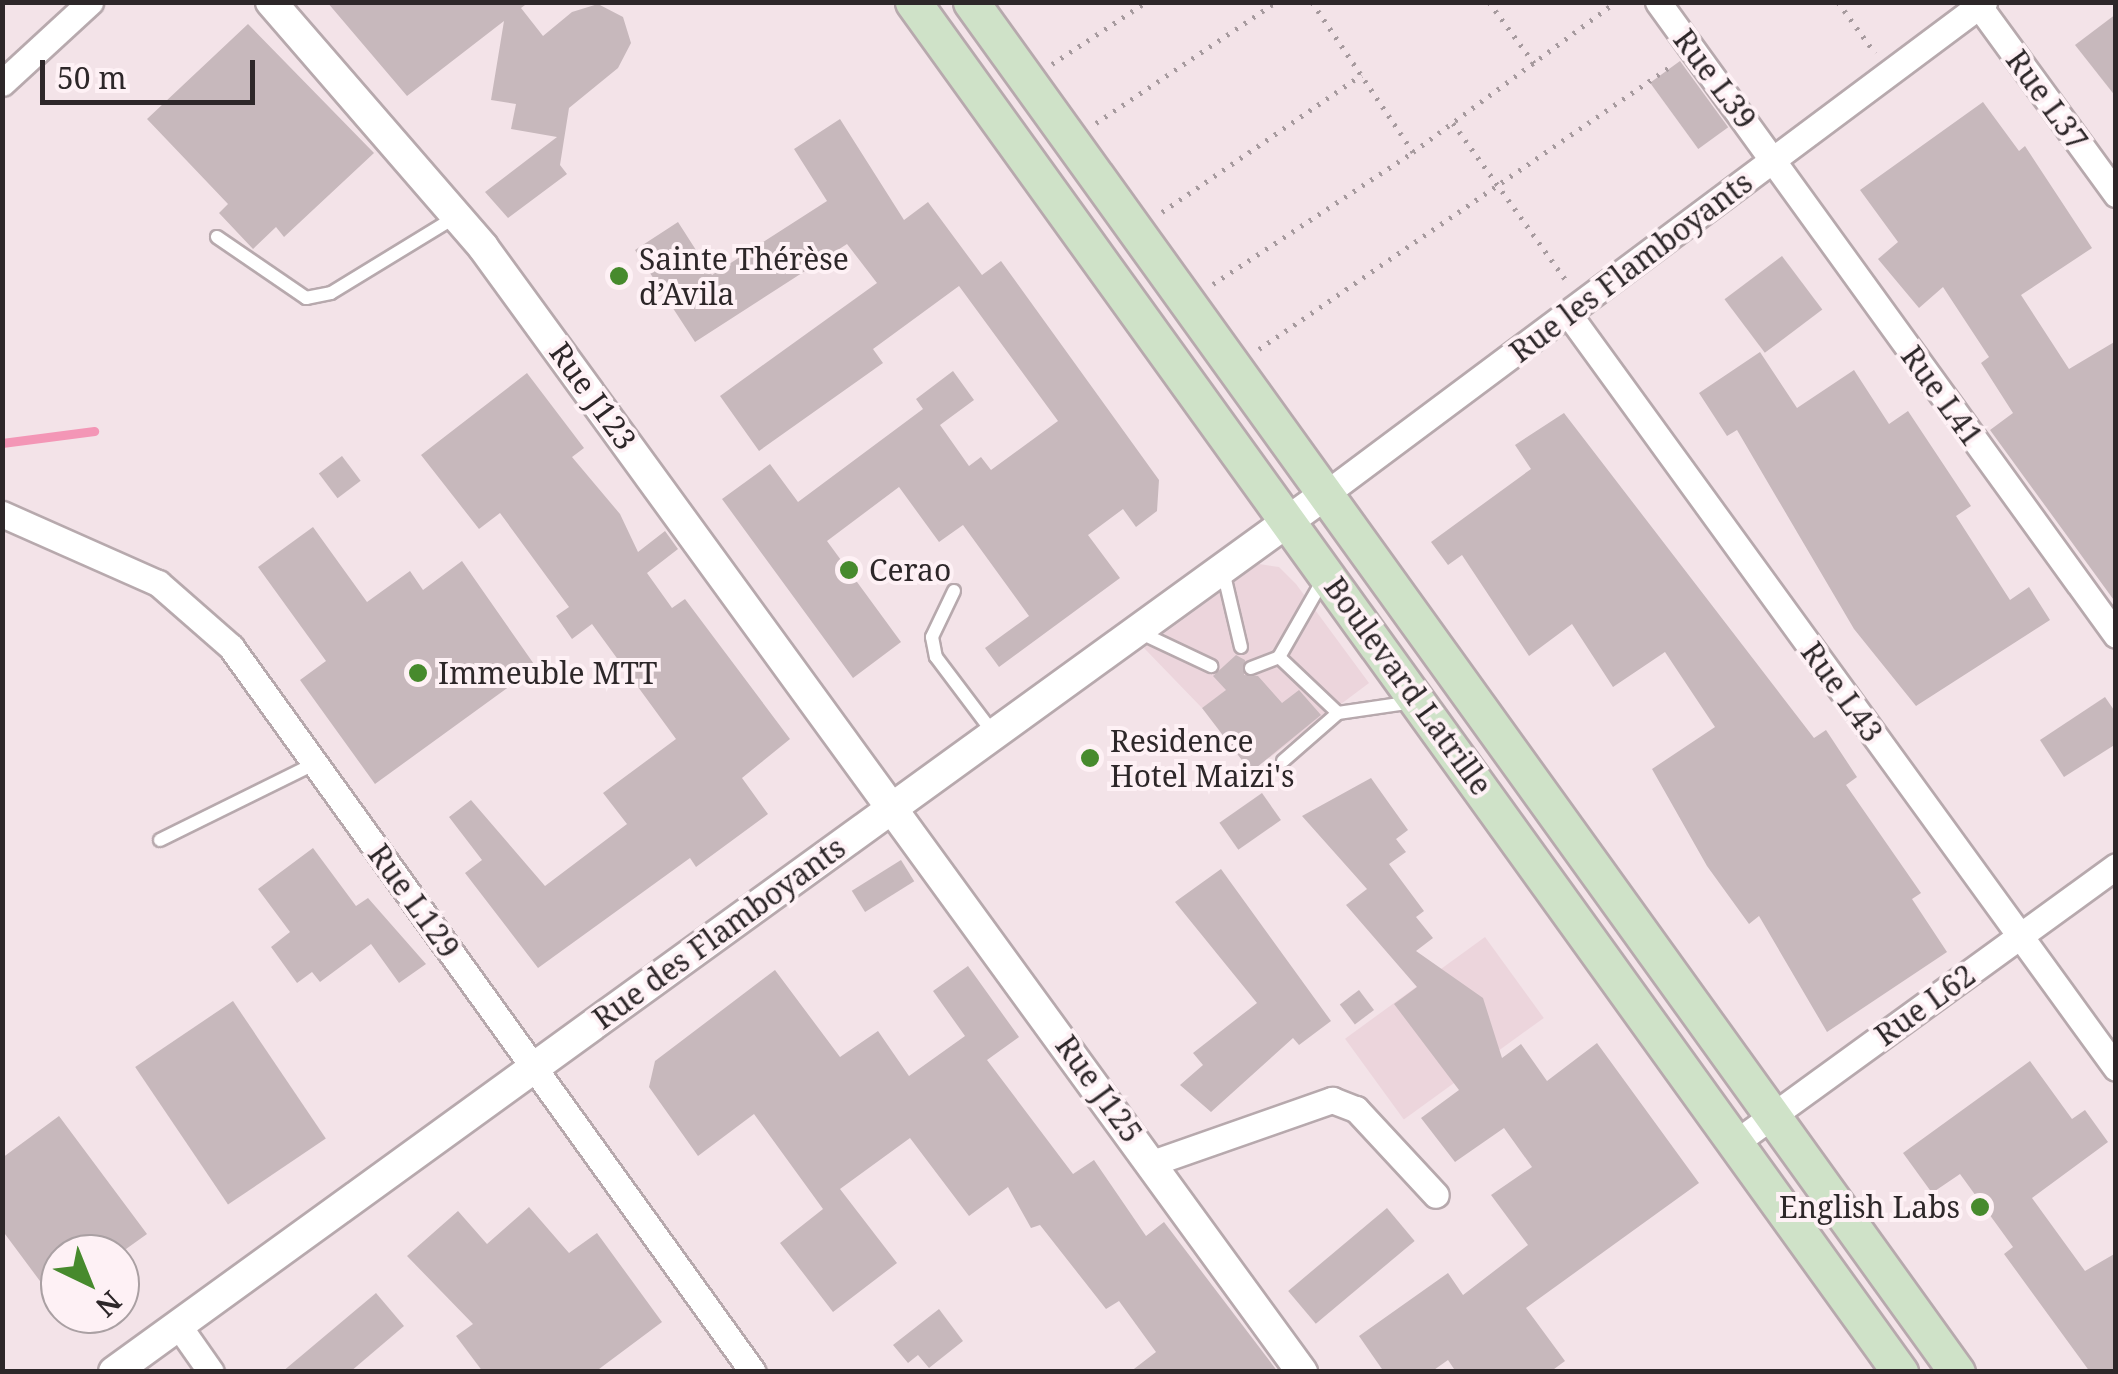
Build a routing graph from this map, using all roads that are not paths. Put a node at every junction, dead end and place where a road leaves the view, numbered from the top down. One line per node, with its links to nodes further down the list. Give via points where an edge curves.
1 (271, 2): 10 (street, Rue J123)
2 (913, 2): 15 (main road, Boulevard Latrille)
3 (971, 2): 13 (main road, Boulevard Latrille)
4 (1658, 2): 8 (street, Rue L39)
5 (88, 3): 7 (street)
6 (1981, 4): 8 (street, Rue les Flamboyants); 9 (street, Rue L37)
7 (2, 83)
8 (1773, 155): 12 (street, Rue les Flamboyants, via 1729,200); 20 (street, Rue L41)
9 (2116, 194)
10 (456, 216): 11 (lane, via 330,292 306,298); 30 (street, Rue J123)
11 (216, 237)
12 (1577, 311): 13 (street, Rue les Flamboyants); 33 (street, Rue L43)
13 (1324, 495): 15 (street, Rue des Flamboyants); 36 (main road, Boulevard Latrille)
14 (2, 514): 29 (street, Rue L129, via 158,583 232,647)
15 (1289, 520): 16 (street, Rue des Flamboyants); 17 (main road, Boulevard Latrille)
16 (1223, 568): 19 (street, Rue des Flamboyants); 21 (lane)
17 (1327, 574): 22 (lane); 25 (main road, Boulevard Latrille)
18 (954, 591): 27 (lane, via 932,637 936,657)
19 (1136, 632): 23 (lane); 27 (street, Rue des Flamboyants)
20 (2116, 635)
21 (1241, 648)
22 (1280, 657): 24 (lane); 26 (lane)
23 (1211, 666)
24 (1251, 668)
25 (1418, 700): 26 (lane); 37 (main road, Boulevard Latrille)
26 (1338, 713): 28 (lane)
27 (994, 734): 30 (street, Rue des Flamboyants)
28 (1283, 761)
29 (316, 764): 31 (lane); 34 (street, Rue L129)
30 (895, 806): 34 (street, Rue des Flamboyants); 38 (street, Rue J125)
31 (160, 840)
32 (2116, 866): 33 (street, Rue L62)
33 (2020, 936): 35 (street, Rue L43); 36 (street, Rue L62)
34 (534, 1067): 40 (street, Rue des Flamboyants); 43 (street, Rue L129)
35 (2116, 1068)
36 (1771, 1117): 37 (street, Rue L62); 46 (main road, Boulevard Latrille)
37 (1735, 1143): 45 (main road, Boulevard Latrille)
38 (1152, 1163): 39 (street, via 1332,1100 1356,1109); 44 (street, Rue J125)
39 (1436, 1195)
40 (178, 1325): 41 (street, Rue des Flamboyants); 42 (street)
41 (114, 1372)
42 (211, 1372)
43 (753, 1372)
44 (1302, 1372)
45 (1900, 1372)
46 (1957, 1372)

